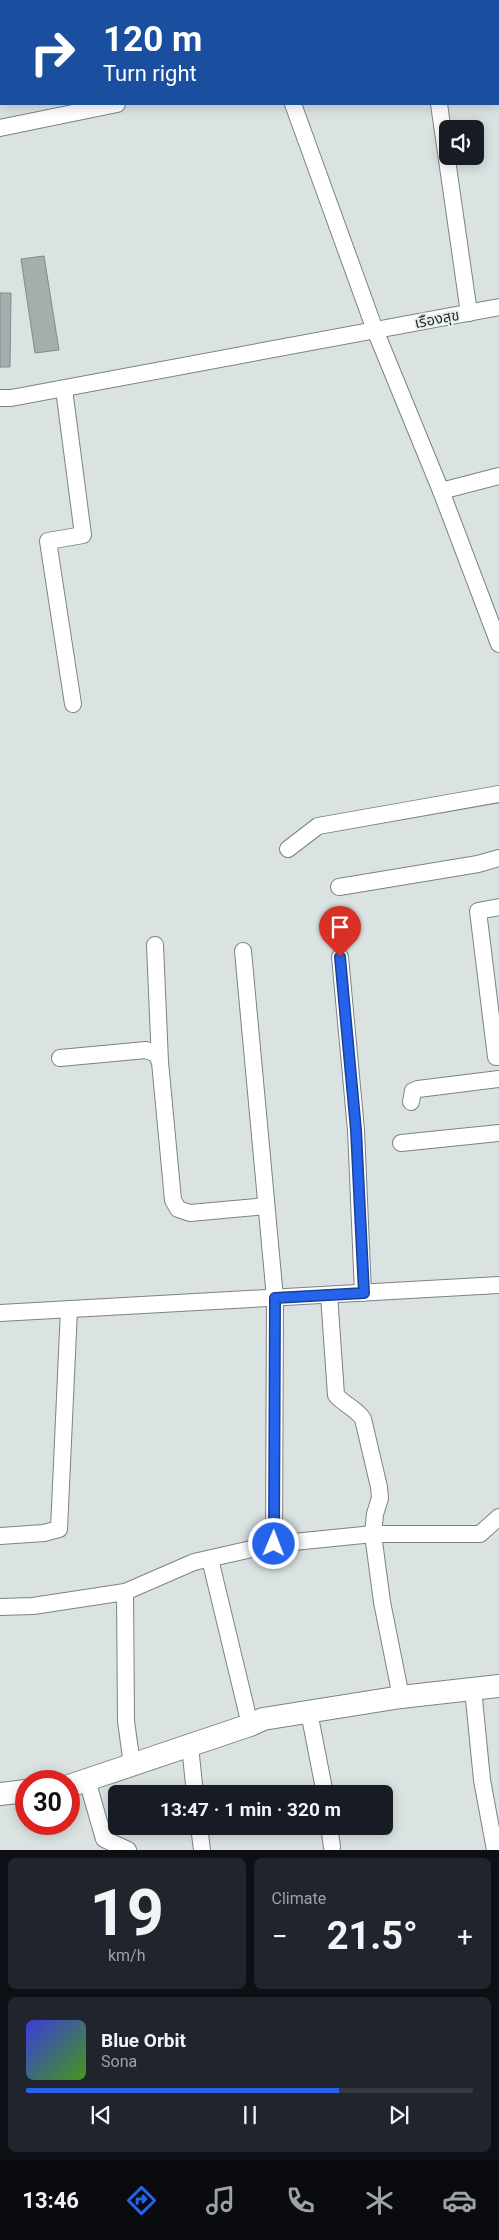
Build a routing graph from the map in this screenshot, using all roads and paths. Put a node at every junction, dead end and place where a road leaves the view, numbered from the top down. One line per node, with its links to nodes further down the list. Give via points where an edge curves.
1 (111, 105): 4 (street)
2 (293, 105): 7 (street)
3 (439, 105): 6 (street)
4 (0, 128)
5 (499, 307): 6 (street, เรืองสุข)
6 (469, 313): 7 (street, เรืองสุข)
7 (375, 330): 8 (street, เรืองสุข); 11 (street)
8 (64, 389): 9 (street, เรืองสุข); 13 (street, via 83,535 48,541)
9 (0, 398)
10 (499, 476): 11 (street)
11 (441, 491): 12 (street)
12 (499, 644)
13 (72, 704)
14 (499, 794): 15 (street, via 318,826)
15 (288, 848)
16 (499, 858): 17 (street)
17 (339, 887)
18 (499, 907): 22 (street, via 478,911 496,1057)
19 (155, 945): 24 (street)
20 (243, 951): 29 (street)
21 (340, 957): 31 (street, via 356,1130)
22 (499, 1056)
23 (60, 1058): 24 (street, via 146,1050 156,1054)
24 (160, 1062): 29 (street, via 173,1200 178,1209 190,1213)
25 (499, 1079): 26 (street, via 418,1089 413,1091)
26 (411, 1102)
27 (499, 1133): 28 (street)
28 (401, 1143)
29 (266, 1206): 33 (street)
30 (499, 1285): 31 (street)
31 (364, 1293): 32 (street)
32 (329, 1296): 33 (street); 37 (street, via 336,1394 363,1419 379,1487)
33 (275, 1298): 34 (street); 39 (street)
34 (70, 1309): 35 (street); 38 (street, via 60,1529)
35 (0, 1313)
36 (499, 1517): 37 (street, via 480,1534)
37 (373, 1534): 39 (street); 45 (street, via 382,1602)
38 (0, 1536)
39 (274, 1544): 40 (street)
40 (210, 1558): 41 (street); 47 (street)
41 (125, 1592): 42 (street, via 33,1606); 49 (street, via 126,1721)
42 (0, 1607)
43 (499, 1686): 44 (main road)
44 (473, 1689): 45 (main road); 61 (street, via 482,1780)
45 (402, 1697): 46 (main road)
46 (309, 1712): 47 (main road, via 263,1719); 52 (street)
47 (250, 1725): 48 (main road)
48 (190, 1746): 49 (main road); 51 (street)
49 (132, 1765): 50 (main road)
50 (80, 1782)
51 (194, 1785)
52 (323, 1785)
53 (80, 1787): 59 (street, via 104,1838)
54 (15, 1793): 55 (main road)
55 (0, 1794)
56 (200, 1835): 60 (street)
57 (330, 1835): 58 (street)
58 (332, 1847)
59 (128, 1850)
60 (202, 1850)
61 (495, 1850)

